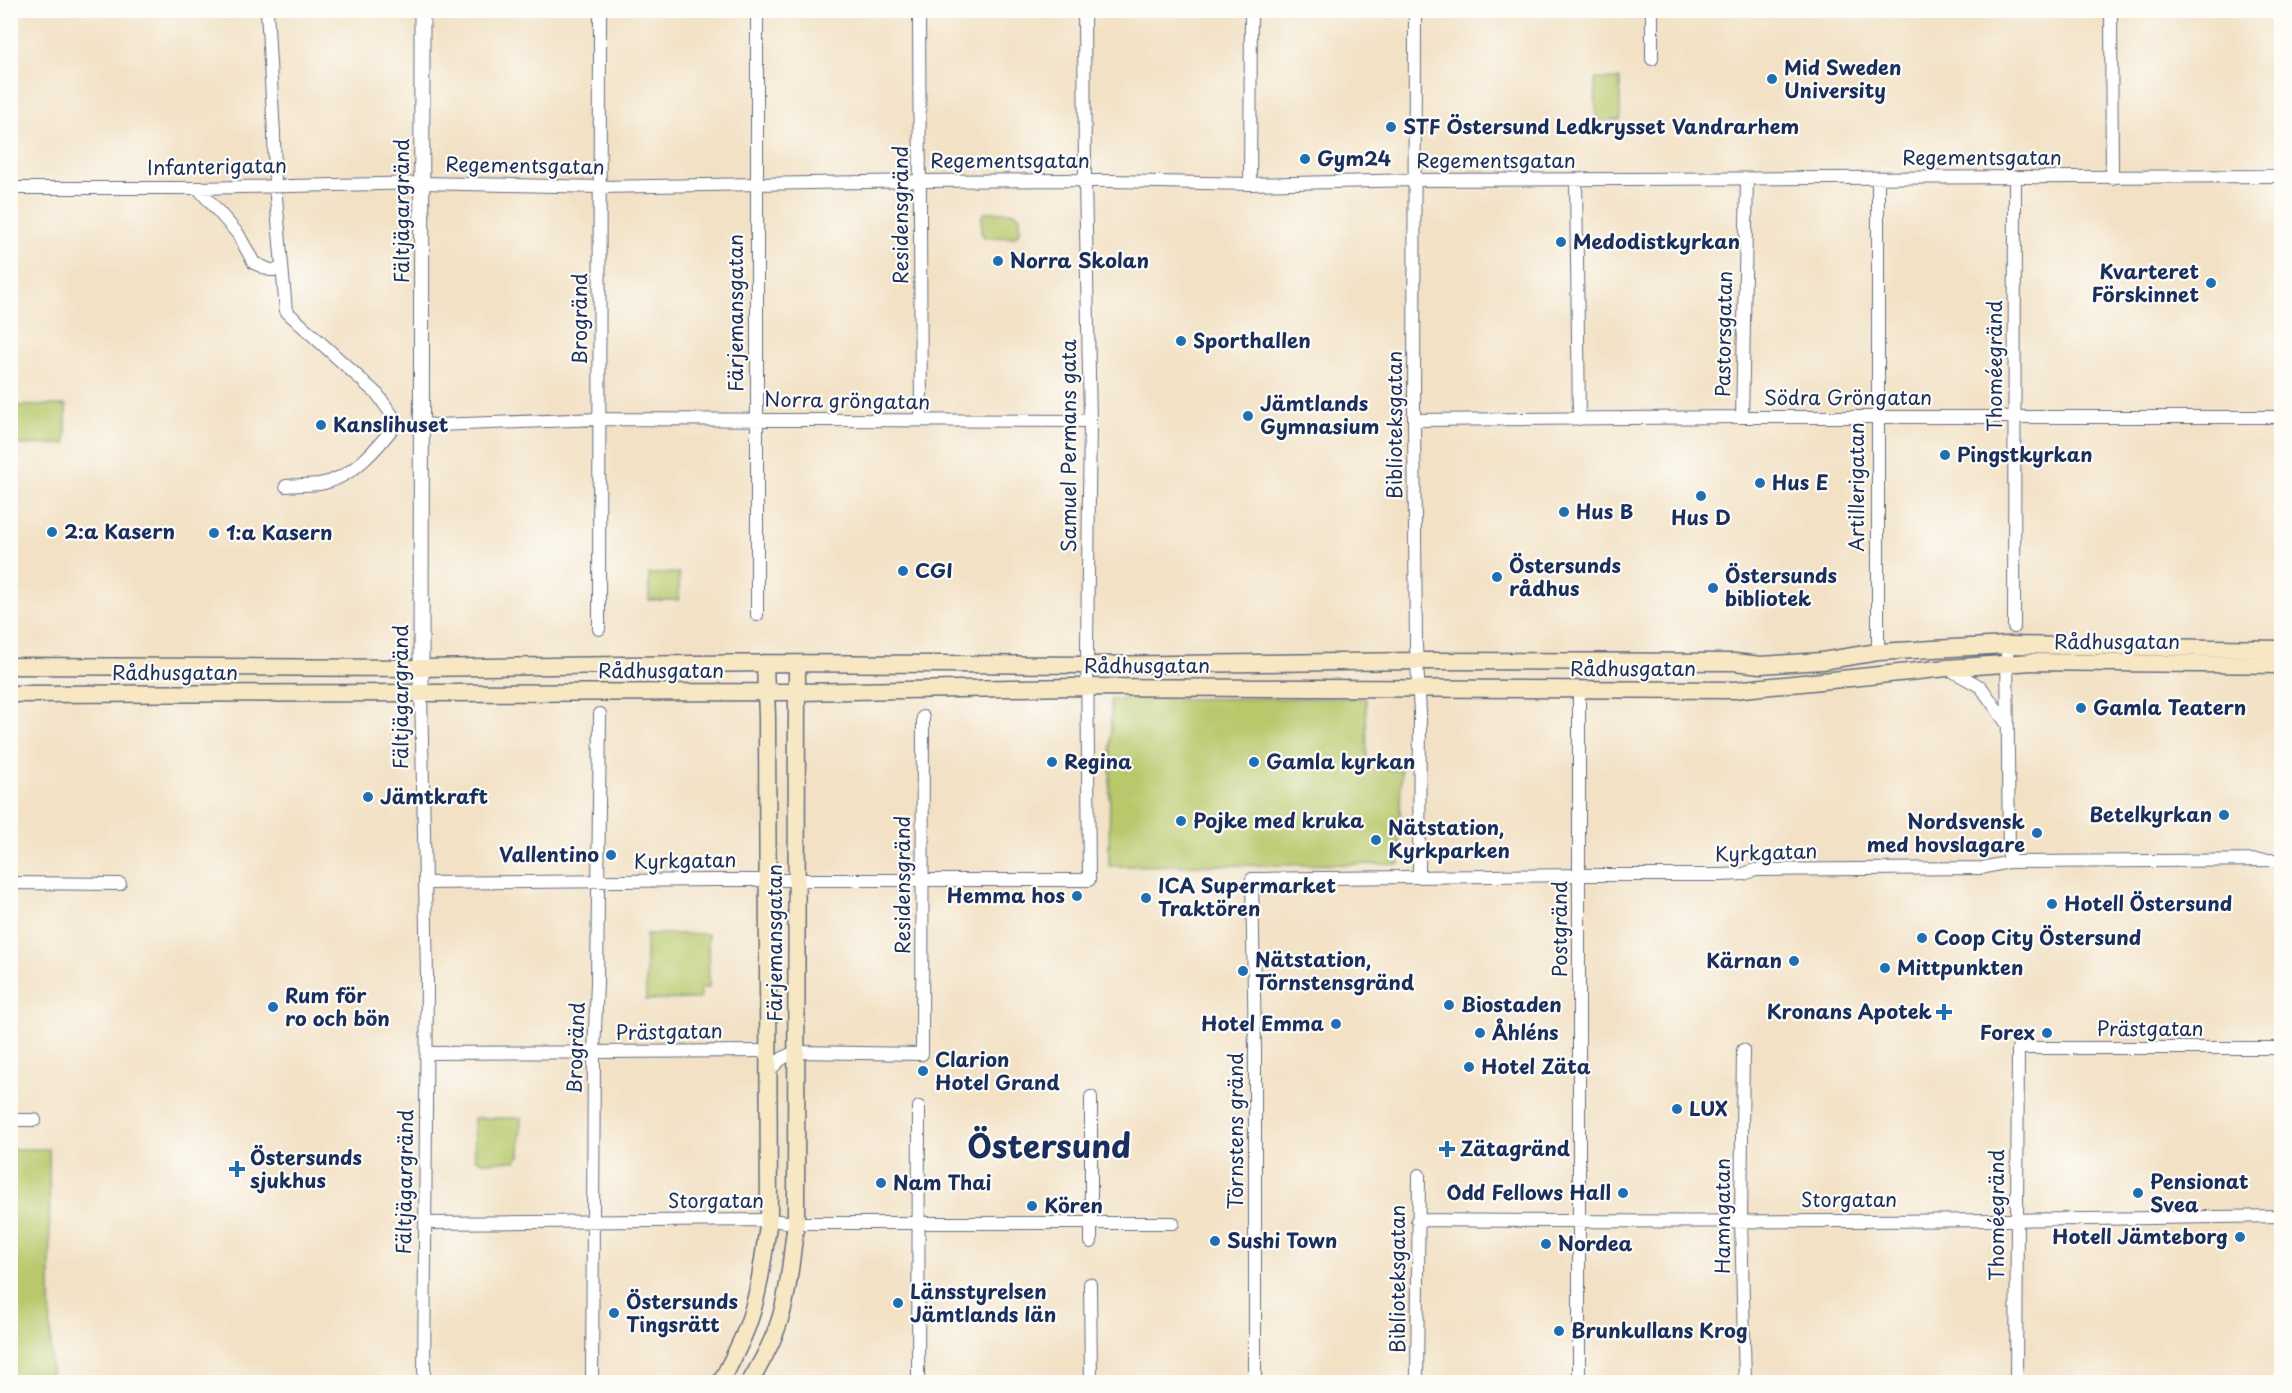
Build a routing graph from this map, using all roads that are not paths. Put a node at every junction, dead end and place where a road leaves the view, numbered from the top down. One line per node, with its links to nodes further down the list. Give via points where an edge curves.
1 (267, 10): 24 (street)
2 (422, 10): 21 (street, Fältjägargränd)
3 (600, 10): 25 (street, Brogränd)
4 (757, 10): 23 (street, Färjemansgatan)
5 (919, 10): 19 (street, Residensgränd)
6 (1084, 10): 20 (street, Samuel Permans gata)
7 (1251, 10): 22 (street)
8 (1415, 10): 16 (street, Biblioteksgatan)
9 (1652, 10): 11 (street)
10 (2111, 10): 14 (street)
11 (1652, 58)
12 (2282, 176): 14 (street, Regementsgatan)
13 (1878, 178): 15 (street, Regementsgatan); 18 (street, Regementsgatan); 29 (street, Artillerigatan)
14 (2112, 178): 15 (street, Regementsgatan)
15 (2015, 179): 31 (street, Thoméegränd)
16 (1415, 180): 17 (street, Regementsgatan); 22 (street, Regementsgatan); 37 (street, Biblioteksgatan)
17 (1576, 180): 18 (street, Regementsgatan); 33 (street)
18 (1747, 180): 30 (street, Pastorsgatan)
19 (920, 181): 20 (street, Regementsgatan); 23 (street, Regementsgatan); 36 (street, Residensgränd)
20 (1085, 181): 22 (street, Regementsgatan); 38 (street, Samuel Permans gata)
21 (423, 183): 24 (street, Infanterigatan); 25 (street, Regementsgatan); 39 (street, Fältjägargränd)
22 (1250, 184)
23 (757, 185): 25 (street, Regementsgatan); 35 (street, Färjemansgatan)
24 (275, 186): 27 (street, Infanterigatan); 28 (street)
25 (600, 187): 34 (street, Brogränd)
26 (10, 188): 27 (street, Infanterigatan)
27 (198, 188): 28 (street, via 238,234 254,263)
28 (282, 270): 40 (street, via 286,311 378,395 397,422 384,441 349,473 321,484)
29 (1877, 416): 30 (street, Södra Gröngatan); 31 (street, Södra Gröngatan); 46 (street, Artillerigatan)
30 (1742, 417): 33 (street, Södra Gröngatan)
31 (2014, 417): 32 (street, Södra Gröngatan); 42 (street, Thoméegränd)
32 (2282, 417)
33 (1579, 418): 37 (street, Södra Gröngatan)
34 (599, 419): 35 (street, Norra gröngatan); 39 (street, Norra gröngatan); 43 (street, Brogränd)
35 (756, 419): 36 (street, Norra gröngatan); 41 (street, Färjemansgatan)
36 (921, 420): 38 (street, Norra gröngatan)
37 (1414, 420): 47 (street, Biblioteksgatan)
38 (1090, 421): 50 (street, Samuel Permans gata)
39 (423, 424): 54 (street, Fältjägargränd)
40 (286, 486)
41 (757, 615)
42 (2014, 627)
43 (599, 628)
44 (2007, 645): 45 (main road, Rådhusgatan); 46 (main road, Rådhusgatan); 51 (street)
45 (2282, 649)
46 (1878, 652): 47 (main road, Rådhusgatan, via 1761,665)
47 (1418, 661): 50 (main road, Rådhusgatan); 57 (street, Biblioteksgatan)
48 (765, 663): 49 (main road, Rådhusgatan); 54 (main road, Rådhusgatan); 58 (main road, Färjemansgatan)
49 (797, 664): 50 (main road, Rådhusgatan); 61 (main road, Färjemansgatan)
50 (1088, 664): 56 (street, Samuel Permans gata)
51 (2008, 665): 52 (main road, Rådhusgatan); 55 (main road, Rådhusgatan); 65 (street)
52 (2282, 665)
53 (10, 666): 54 (main road, Rådhusgatan)
54 (421, 668): 60 (street, Fältjägargränd)
55 (1947, 668): 59 (main road, Rådhusgatan, via 1761,688); 65 (street, via 1981,687)
56 (1088, 687): 57 (main road, Rådhusgatan); 61 (main road, Rådhusgatan); 74 (street, Samuel Permans gata)
57 (1419, 687): 59 (main road, Rådhusgatan); 69 (street, Biblioteksgatan)
58 (766, 691): 60 (main road, Rådhusgatan); 61 (main road, Rådhusgatan); 71 (main road, Färjemansgatan)
59 (1579, 691): 68 (street, Postgränd)
60 (421, 692): 62 (main road, Rådhusgatan); 77 (street, Fältjägargränd)
61 (798, 692): 72 (main road, Färjemansgatan)
62 (10, 694)
63 (600, 714): 75 (street, Brogränd)
64 (922, 717): 73 (street, Residensgränd)
65 (2007, 724): 67 (street)
66 (2282, 860): 67 (street, Kyrkgatan)
67 (2009, 862): 68 (street, Kyrkgatan, via 1982,868)
68 (1579, 875): 69 (street, Kyrkgatan); 98 (street, Postgränd)
69 (1419, 876): 70 (street, Kyrkgatan)
70 (1252, 879): 112 (street, Törnstens gränd)
71 (768, 880): 72 (street, Kyrkgatan); 75 (street, Kyrkgatan); 82 (main road, Färjemansgatan)
72 (796, 880): 73 (street, Kyrkgatan); 83 (main road, Färjemansgatan)
73 (923, 880): 74 (street, Kyrkgatan); 83 (street, Residensgränd, via 922,1054)
74 (1089, 880)
75 (598, 882): 77 (street, Kyrkgatan); 85 (street, Brogränd)
76 (10, 883): 78 (street)
77 (425, 883): 84 (street, Fältjägargränd)
78 (120, 884)
79 (2018, 1048): 80 (street, Prästgatan); 93 (street, Thoméegränd)
80 (2282, 1048)
81 (1743, 1050): 96 (street, Hamngatan)
82 (768, 1051): 85 (street, Prästgatan); 86 (main road, Färjemansgatan)
83 (796, 1052): 86 (street, via 777,1061); 99 (main road, Färjemansgatan)
84 (427, 1053): 85 (street, Prästgatan); 101 (street, Fältjägargränd)
85 (594, 1053): 97 (street, Brogränd)
86 (768, 1074): 94 (main road, Färjemansgatan)
87 (1091, 1097): 100 (street)
88 (919, 1107): 102 (street)
89 (10, 1120): 90 (street)
90 (35, 1120)
91 (1419, 1175): 95 (street, Biblioteksgatan)
92 (2282, 1216): 93 (street, Storgatan)
93 (2016, 1219): 96 (street, Storgatan); 116 (street, Thoméegränd)
94 (769, 1220): 97 (street, Storgatan); 99 (street, Storgatan); 108 (main road, Färjemansgatan, via 748,1325)
95 (1418, 1220): 98 (street, Storgatan); 113 (street, Biblioteksgatan)
96 (1741, 1220): 98 (street, Storgatan); 115 (street, Hamngatan)
97 (593, 1221): 101 (street, Storgatan); 107 (street, Brogränd)
98 (1579, 1221): 114 (street, Postgränd)
99 (796, 1222): 102 (street, Storgatan); 109 (main road, Färjemansgatan, via 778,1327)
100 (1091, 1222): 102 (street, Storgatan); 103 (street, Storgatan); 104 (street)
101 (425, 1223): 106 (street, Fältjägargränd)
102 (918, 1223): 110 (street)
103 (1173, 1223)
104 (1091, 1242)
105 (1090, 1284): 111 (street)
106 (424, 1383)
107 (592, 1383)
108 (720, 1383)
109 (750, 1383)
110 (918, 1383)
111 (1091, 1383)
112 (1255, 1383)
113 (1416, 1383)
114 (1579, 1383)
115 (1745, 1383)
116 (2016, 1383)

